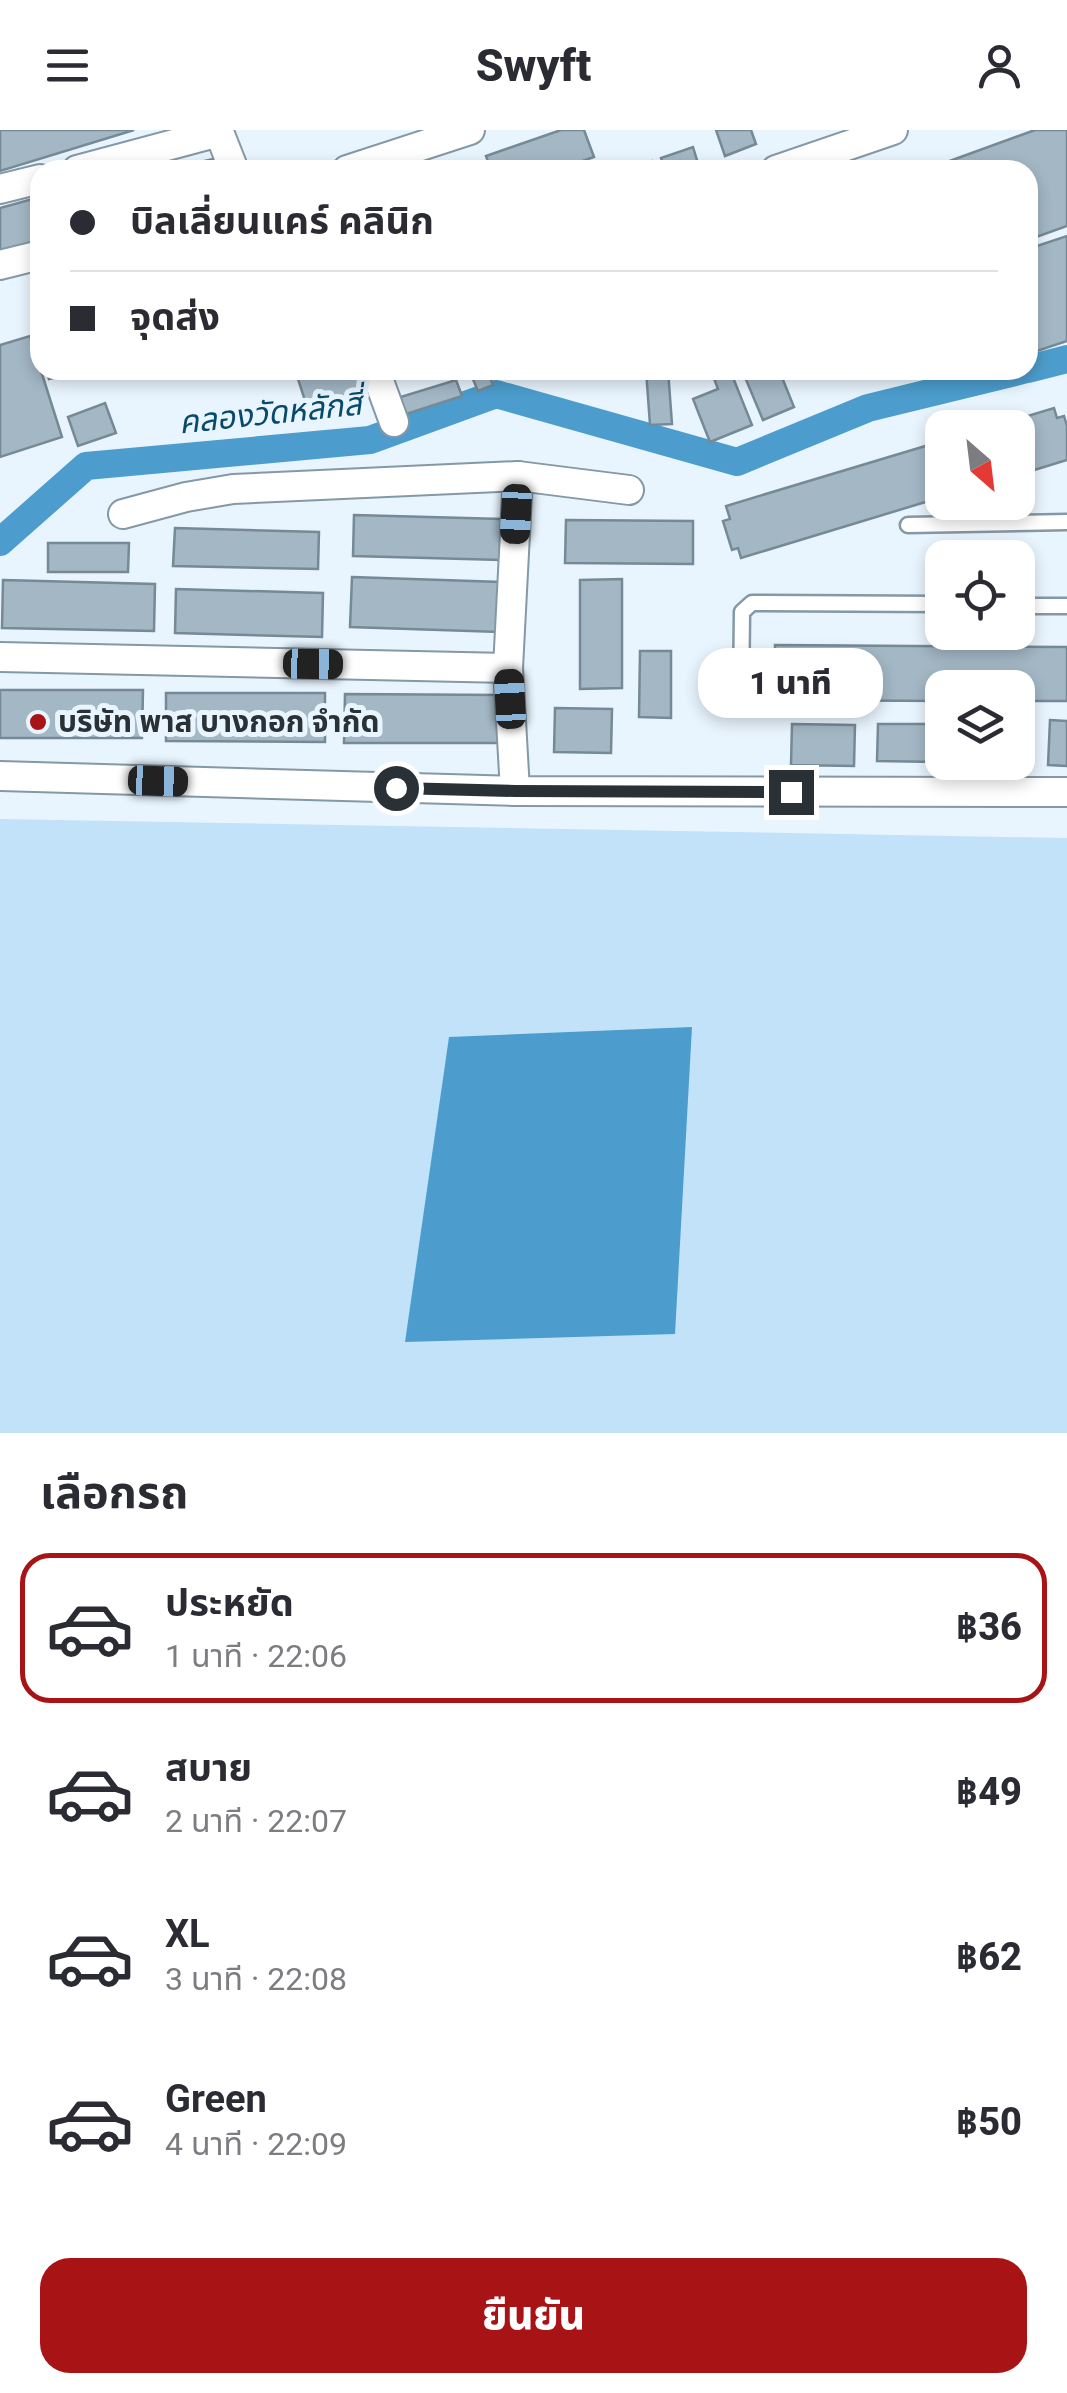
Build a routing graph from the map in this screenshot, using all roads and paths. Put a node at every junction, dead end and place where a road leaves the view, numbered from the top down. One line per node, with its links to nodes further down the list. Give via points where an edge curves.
1 (470, 130): 6 (street)
2 (893, 130): 7 (street)
3 (218, 131): 4 (street); 5 (street)
4 (167, 159)
5 (230, 160)
6 (377, 160)
7 (827, 160)
8 (30, 182): 9 (street)
9 (0, 190)
10 (30, 258): 11 (street)
11 (0, 265)
12 (379, 380): 13 (street)
13 (394, 422)
14 (518, 476): 15 (street); 16 (street, via 234,488); 23 (street)
15 (629, 490)
16 (123, 514)
17 (1067, 522): 18 (lane)
18 (908, 525)
19 (925, 604): 24 (lane, via 752,603 742,612)
20 (1035, 606): 21 (lane)
21 (1067, 606)
22 (0, 657): 23 (street)
23 (508, 668): 26 (street)
24 (741, 696)
25 (0, 776): 26 (street)
26 (515, 791): 27 (street)
27 (1067, 792)

